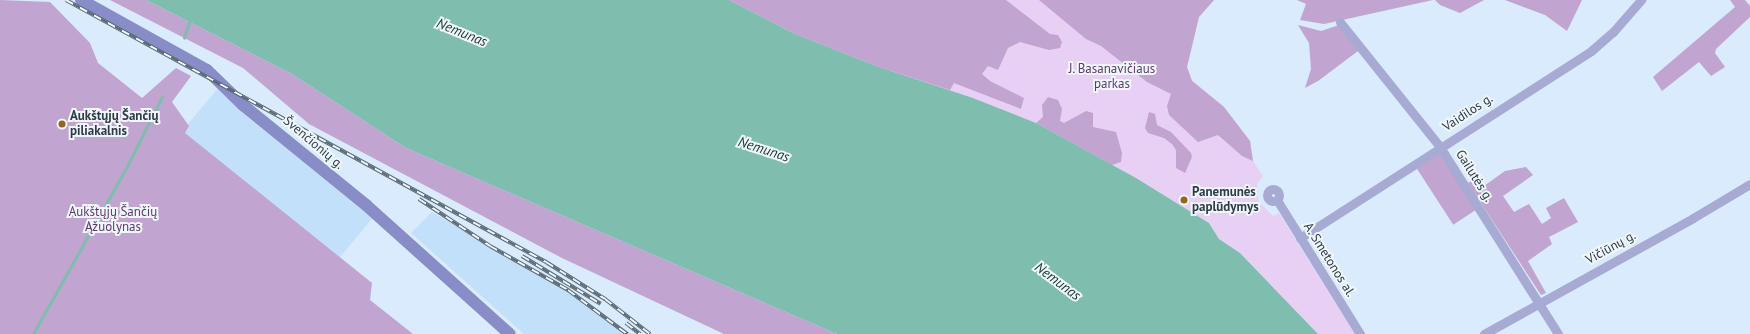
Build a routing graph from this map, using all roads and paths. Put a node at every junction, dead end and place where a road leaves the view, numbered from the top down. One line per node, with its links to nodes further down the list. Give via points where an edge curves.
1 (81, 0): 9 (street, Švenčionių g., via 207,70 243,106 366,205)
2 (1641, 0): 4 (street, Vaidilos g., via 1596,47)
3 (1340, 22): 4 (street, Gailutės g.)
4 (1440, 147): 7 (street, Vaidilos g.); 8 (street, Gailutės g.)
5 (1750, 184): 8 (street, Vičiūnų g.)
6 (1277, 200): 7 (street, A. Smetonos al.)
7 (1300, 238): 10 (street, A. Smetonos al.)
8 (1539, 303): 11 (street, Vičiūnų g.); 12 (street, Gailutės g.)
9 (510, 334)
10 (1360, 334)
11 (1484, 334)
12 (1558, 334)

